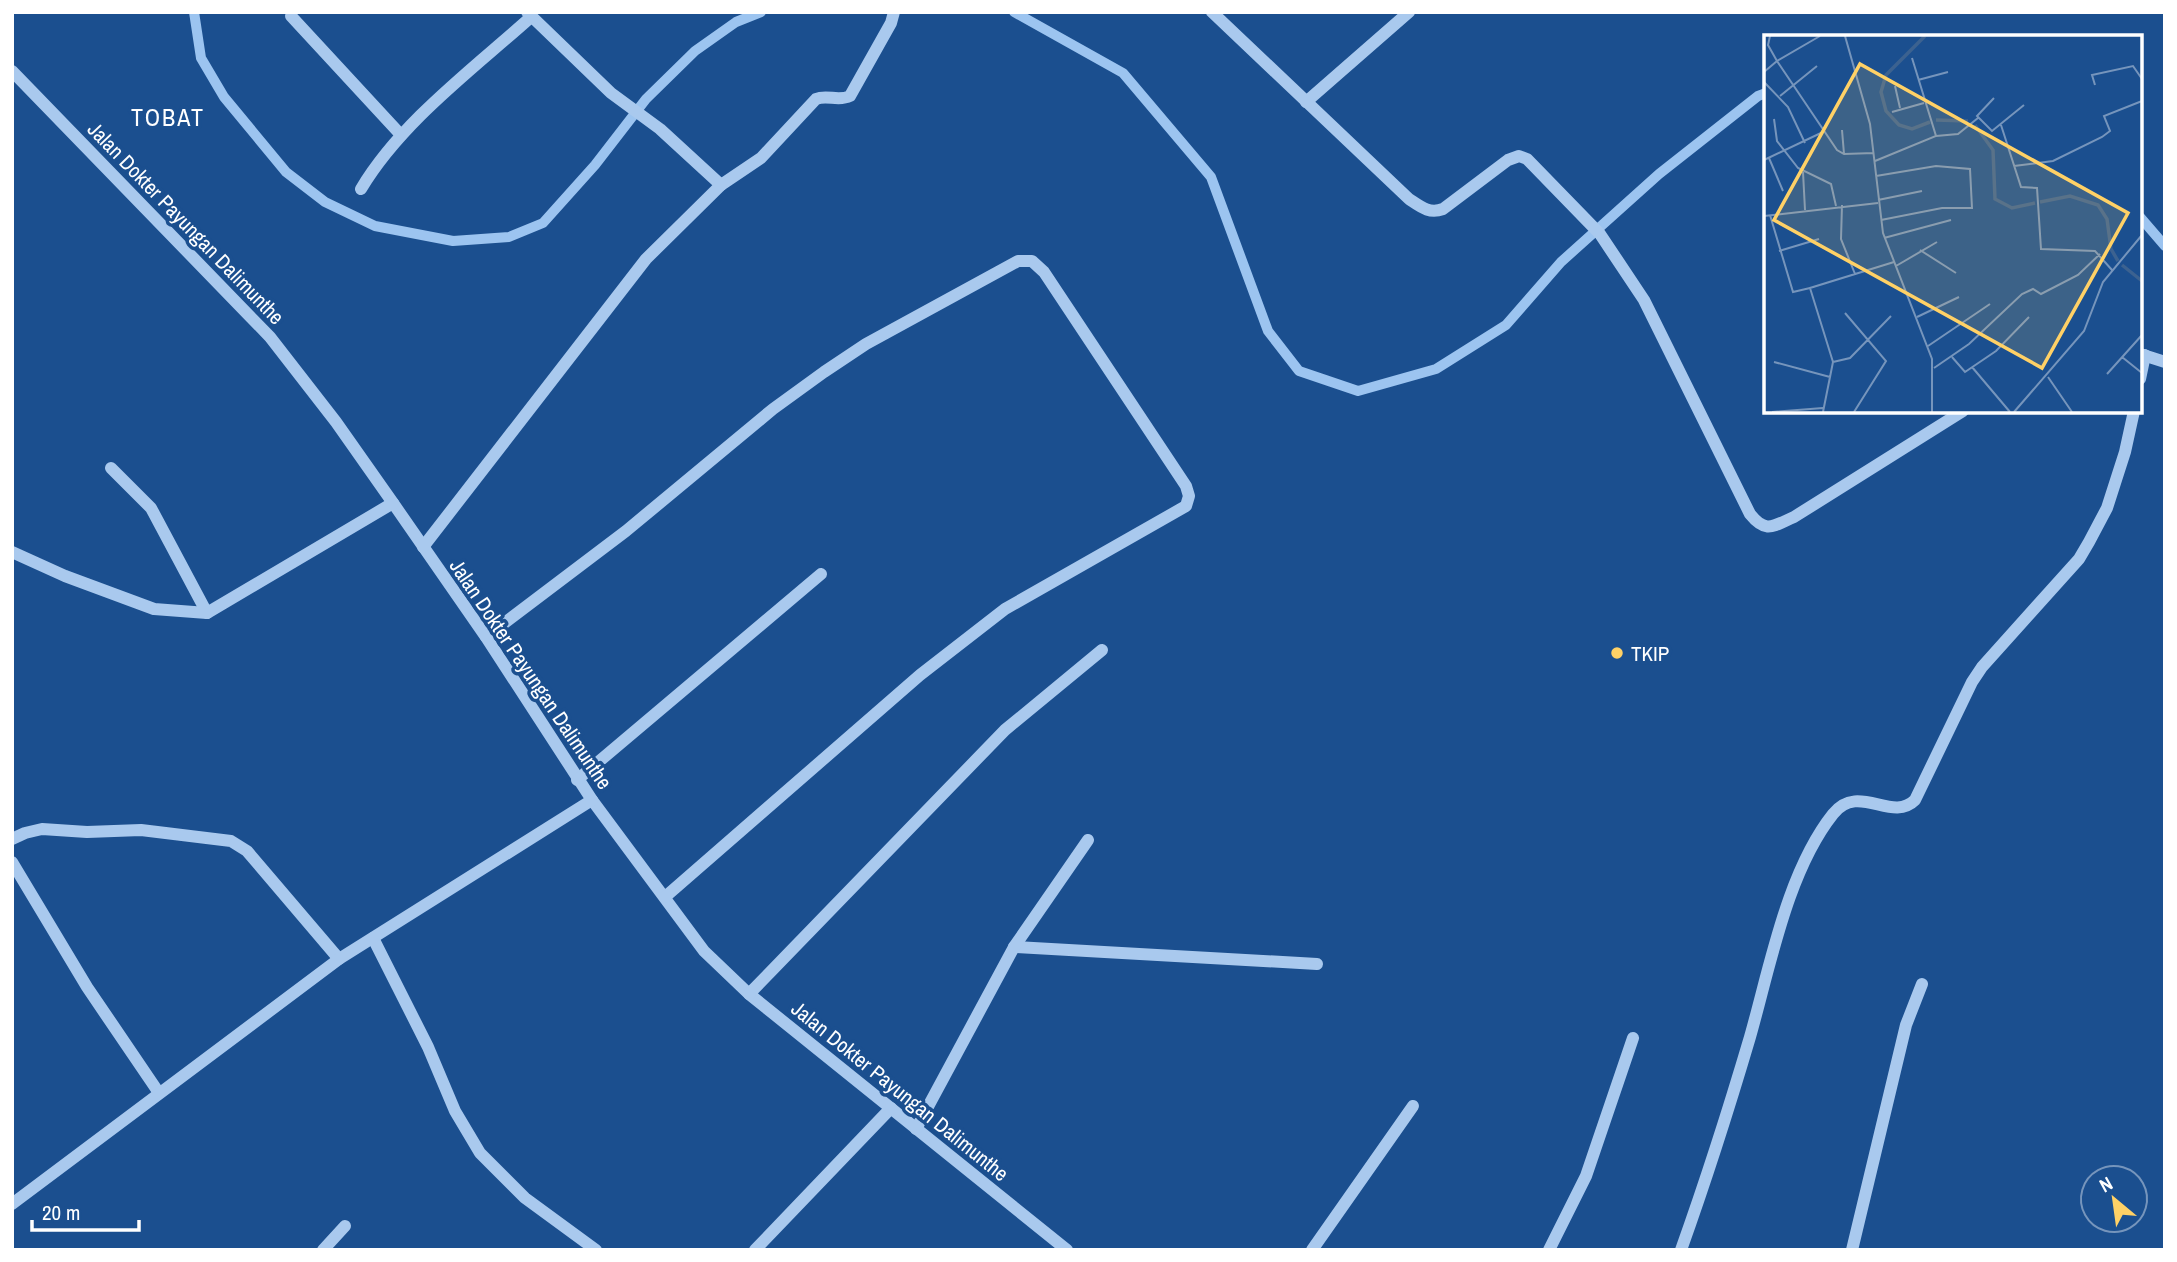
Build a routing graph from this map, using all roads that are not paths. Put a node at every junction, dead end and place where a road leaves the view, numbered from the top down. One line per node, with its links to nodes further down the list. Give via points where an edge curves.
1 (894, 12): 9 (street, via 850,96 816,99 761,158)
2 (1212, 12): 7 (street)
3 (1409, 12): 7 (street)
4 (529, 14): 8 (street); 9 (street, via 611,93 660,129)
5 (291, 16): 8 (street)
6 (12, 71): 16 (street, Jalan Dokter Payungan Dalimunthe, via 270,337)
7 (1306, 102): 13 (street, via 1409,199 1431,212 1443,209 1508,160 1527,159 1600,234 1644,300 1750,514 1763,526 1769,528 1794,517)
8 (401, 135): 10 (street)
9 (721, 186): 17 (street, via 632,275)
10 (361, 189)
11 (2143, 355): 12 (street)
12 (2165, 362)
13 (1959, 413)
14 (2134, 413): 48 (street, via 2107,508 2094,534 2079,559 1982,667 1915,800 1899,807 1847,802 1833,813 1815,842 1776,940 1750,1037)
15 (111, 468): 20 (street, via 151,508)
16 (393, 503): 17 (street, Jalan Dokter Payungan Dalimunthe); 20 (street)
17 (423, 547): 21 (street, Jalan Dokter Payungan Dalimunthe)
18 (12, 552): 20 (street, via 154,609)
19 (821, 573): 23 (street)
20 (208, 613)
21 (486, 637): 23 (street, Jalan Dokter Payungan Dalimunthe); 28 (street, via 626,531 773,409 845,358 1018,261 1032,261 1044,272 1186,486 1186,506 1005,609 920,675)
22 (1102, 650): 34 (street, via 1005,730)
23 (577, 780): 24 (street, Jalan Dokter Payungan Dalimunthe)
24 (592, 800): 28 (street, Jalan Dokter Payungan Dalimunthe); 29 (street)
25 (12, 839): 31 (street, via 42,829 141,830 231,841 247,851)
26 (1088, 840): 30 (street)
27 (13, 863): 36 (street, via 87,987)
28 (665, 897): 34 (street, Jalan Dokter Payungan Dalimunthe, via 705,951)
29 (373, 938): 31 (street); 43 (street, via 455,1111 480,1153 525,1198)
30 (1014, 947): 32 (street); 39 (street)
31 (340, 959): 36 (street)
32 (1317, 964)
33 (1922, 984): 49 (street, via 1906,1025)
34 (749, 994): 38 (street, Jalan Dokter Payungan Dalimunthe)
35 (1633, 1038): 47 (street, via 1586,1176)
36 (159, 1093): 40 (street)
37 (1413, 1106): 46 (street)
38 (891, 1108): 39 (street, Jalan Dokter Payungan Dalimunthe); 44 (street)
39 (916, 1129): 45 (street, Jalan Dokter Payungan Dalimunthe)
40 (12, 1204)
41 (345, 1226): 42 (street)
42 (323, 1250)
43 (596, 1250)
44 (755, 1250)
45 (1067, 1250)
46 (1312, 1250)
47 (1549, 1250)
48 (1681, 1250)
49 (1853, 1250)

